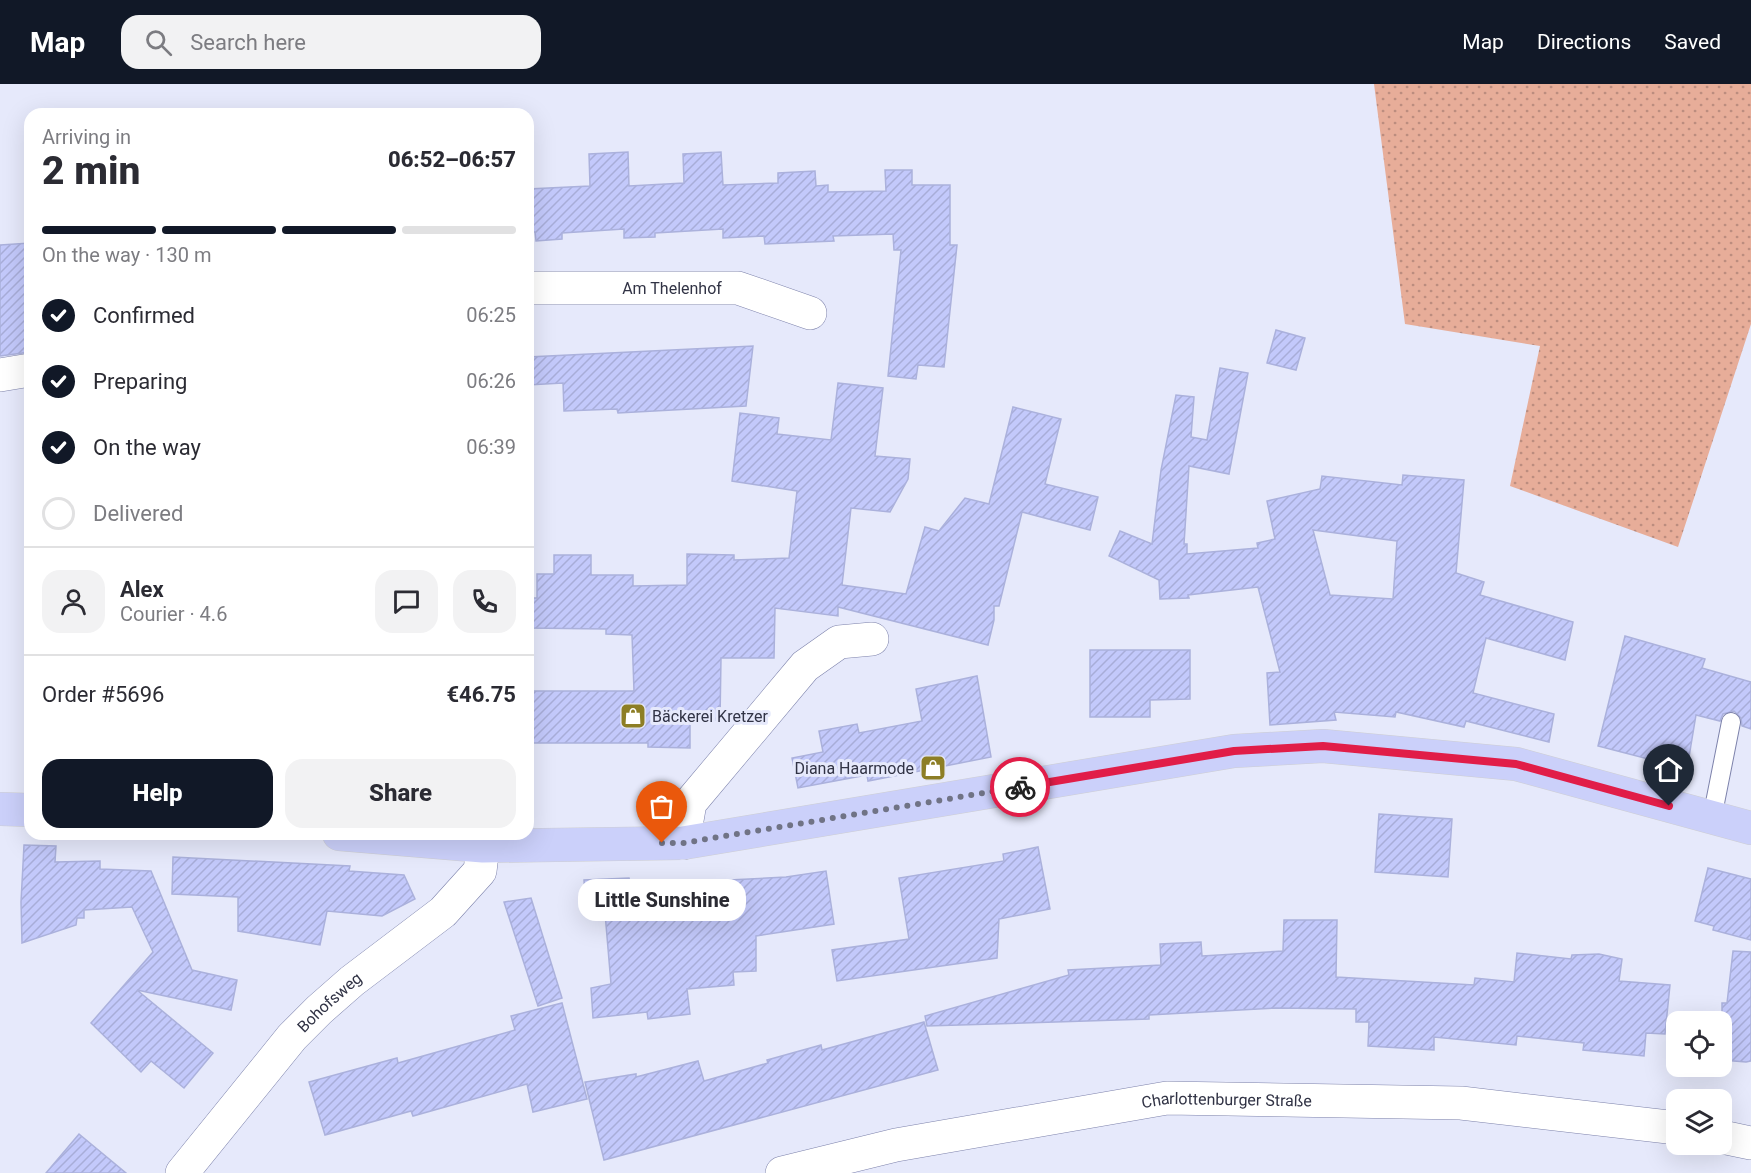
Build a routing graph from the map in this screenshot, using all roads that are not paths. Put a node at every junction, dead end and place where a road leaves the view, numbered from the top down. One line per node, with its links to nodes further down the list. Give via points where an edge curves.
1 (534, 288): 2 (street, Am Thelenhof, via 738,288)
2 (810, 313)
3 (24, 371): 4 (street)
4 (0, 375)
5 (872, 639): 12 (street, via 839,642 805,666 690,803)
6 (1731, 722): 9 (lane)
7 (0, 808): 8 (main road)
8 (24, 810)
9 (1712, 818): 10 (main road); 12 (main road, via 1516,764 1323,746 1234,751)
10 (1751, 828)
11 (411, 840): 13 (main road)
12 (683, 843): 13 (main road)
13 (483, 846): 17 (street, Bohofsweg, via 480,870 443,912 320,1010 292,1038)
14 (1666, 1127): 18 (street, Charlottenburger Straße, via 1461,1103 1167,1098 896,1145)
15 (1732, 1139): 16 (street)
16 (1751, 1143)
17 (182, 1173)
18 (782, 1173)

